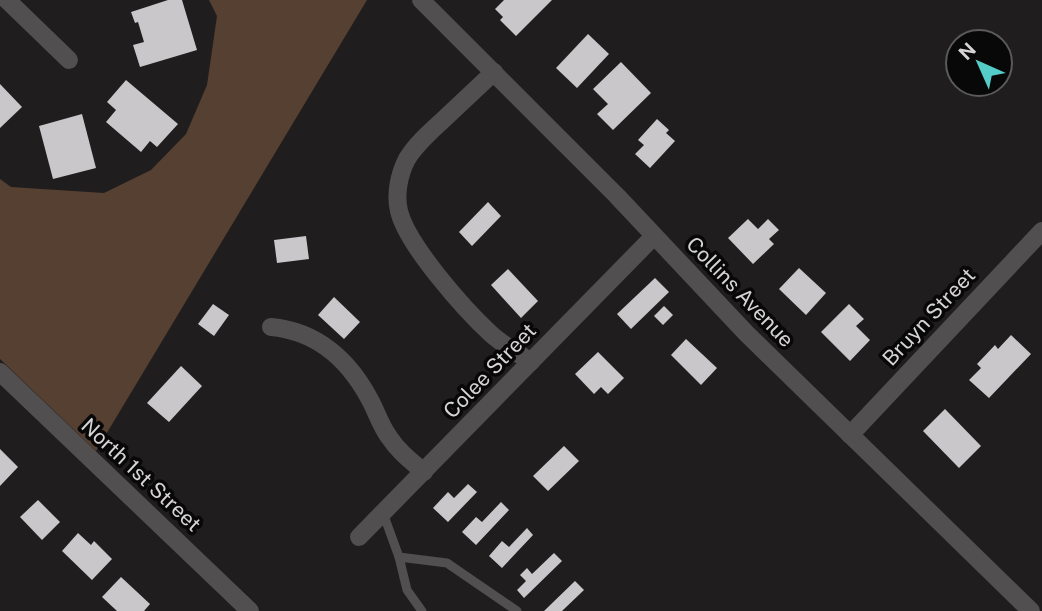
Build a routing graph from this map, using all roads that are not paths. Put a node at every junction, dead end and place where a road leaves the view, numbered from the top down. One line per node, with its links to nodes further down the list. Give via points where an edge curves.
1 (7, 0): 3 (street)
2 (421, 0): 4 (street, Collins Avenue)
3 (69, 60)
4 (494, 72): 6 (street, Collins Avenue); 8 (street, via 418,143 406,160 399,179 398,210 405,230 437,275 493,336)
5 (1042, 231): 10 (street, Bruyn Street)
6 (653, 236): 8 (street, Colee Street); 10 (street, Collins Avenue)
7 (271, 327): 11 (street, via 303,333 337,355 355,375 398,450)
8 (531, 362): 11 (street, Colee Street)
9 (0, 372): 15 (street, North 1st Street)
10 (850, 435): 18 (street, Collins Avenue)
11 (424, 472): 12 (street, Colee Street)
12 (383, 513): 13 (street, Colee Street); 14 (lane)
13 (359, 537)
14 (399, 557): 16 (lane, via 407,590); 17 (lane, via 447,564)
15 (250, 611)
16 (422, 611)
17 (517, 611)
18 (1031, 611)

